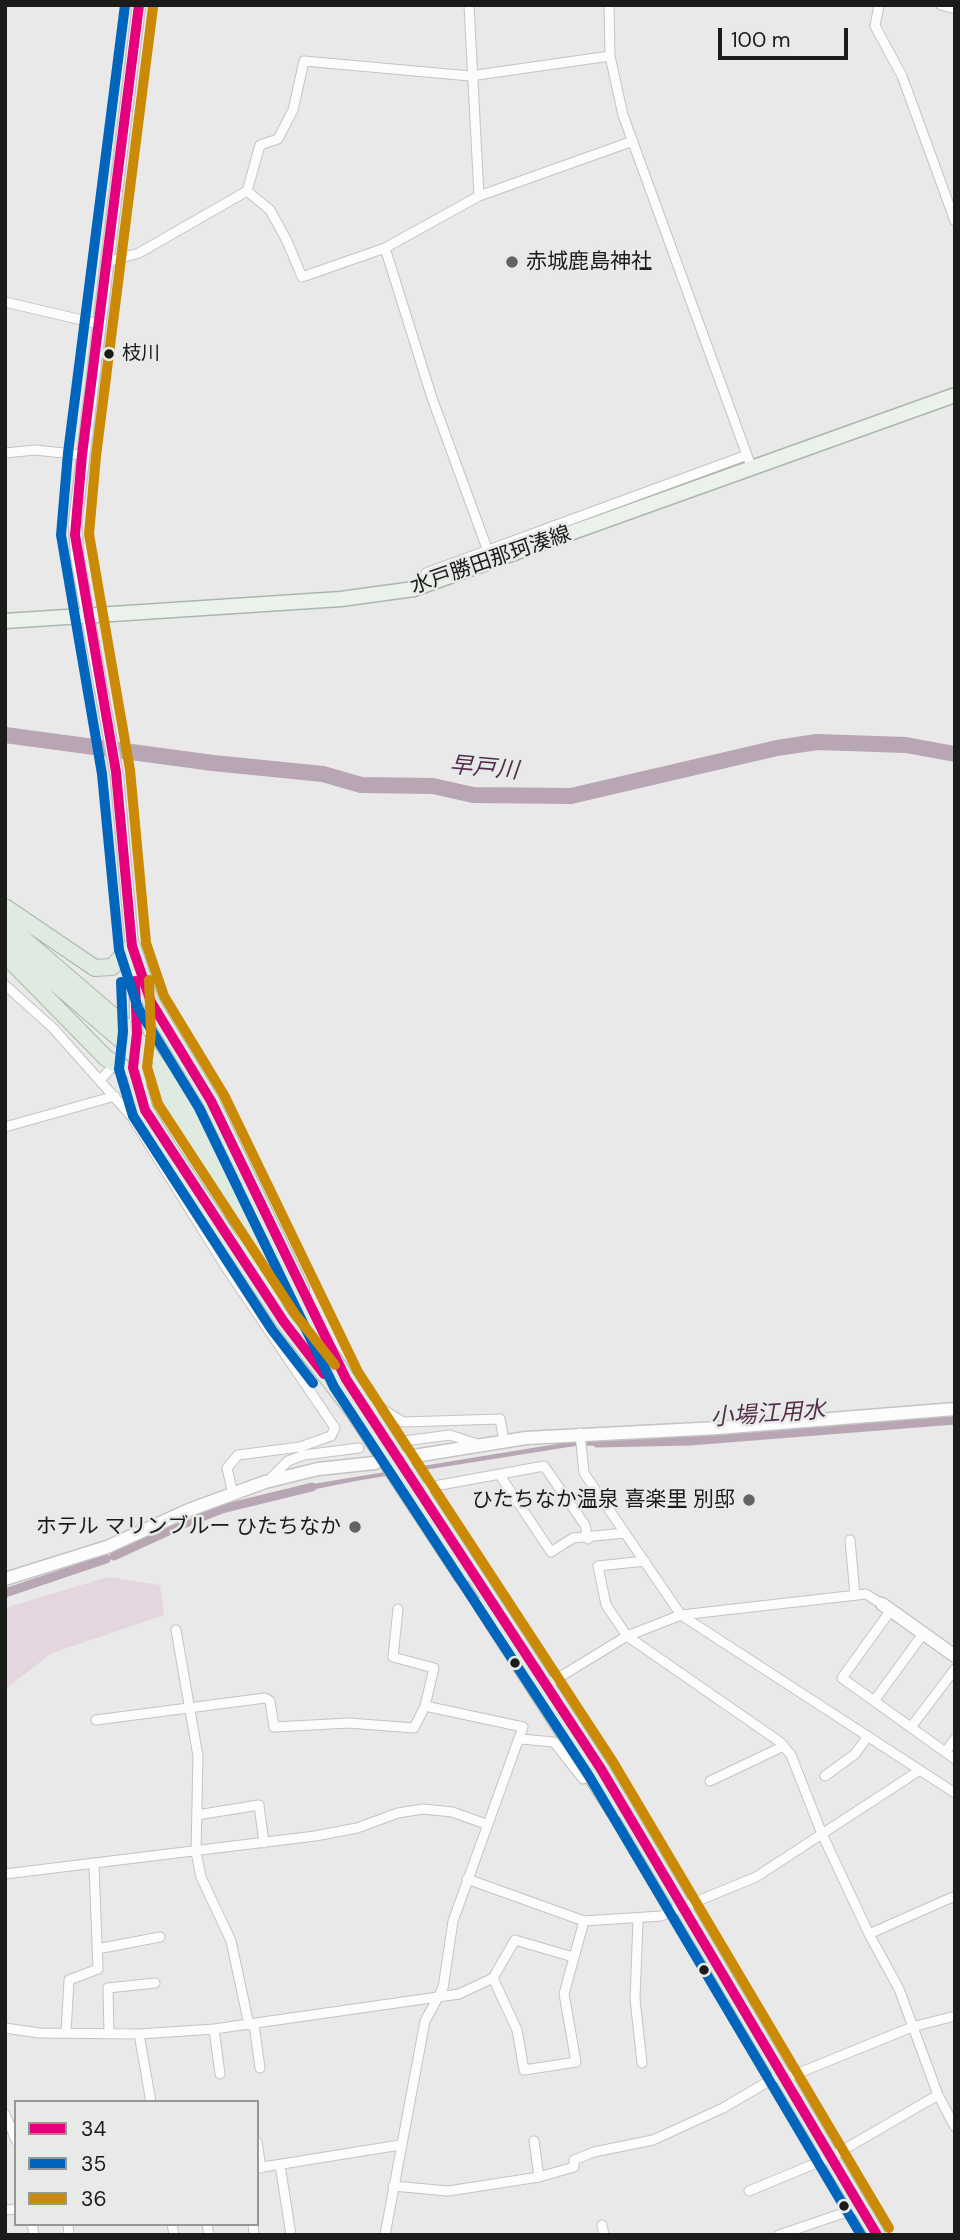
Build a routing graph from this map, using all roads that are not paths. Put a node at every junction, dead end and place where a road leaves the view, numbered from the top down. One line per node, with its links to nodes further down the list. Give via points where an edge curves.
1 (139, 5): 14 (main road)
2 (469, 5): 8 (street)
3 (609, 5): 7 (street)
4 (879, 5): 12 (street, via 875,26 902,76)
5 (941, 5): 6 (street)
6 (955, 9)
7 (610, 56): 8 (street); 9 (street, via 616,92)
8 (470, 76): 10 (street, via 304,61 292,110 278,139 260,145); 11 (street)
9 (633, 141): 11 (street); 20 (street)
10 (247, 191): 13 (street, via 270,210 302,277); 14 (street, via 139,253)
11 (479, 196): 13 (street)
12 (955, 221)
13 (385, 248): 21 (street, via 432,398)
14 (107, 262): 16 (main road)
15 (5, 302): 16 (street)
16 (99, 324): 19 (main road)
17 (955, 396): 20 (main road, 水戸勝田那珂湊線)
18 (5, 453): 19 (street, via 35,450)
19 (82, 455): 23 (main road, via 75,535)
20 (749, 462): 21 (main road, 水戸勝田那珂湊線)
21 (490, 556): 22 (street); 23 (main road, 水戸勝田那珂湊線, via 414,589 368,597)
22 (426, 573)
23 (89, 616): 24 (main road, 水戸勝田那珂湊線); 28 (main road, via 117,772)
24 (5, 621)
25 (5, 907): 28 (highway, via 95,968 112,967)
26 (5, 923): 31 (highway)
27 (5, 940): 31 (highway)
28 (132, 946): 33 (main road); 38 (highway, via 151,1002 218,1113)
29 (5, 955): 32 (highway)
30 (5, 985): 34 (street, via 53,1028)
31 (124, 1034): 33 (highway, bridge); 38 (highway, bridge, via 148,1052 191,1110 301,1309)
32 (115, 1064): 33 (highway); 34 (street)
33 (140, 1069): 36 (highway); 39 (highway, via 191,1136 280,1298)
34 (100, 1080): 35 (street)
35 (115, 1096): 36 (street); 37 (street)
36 (138, 1113): 39 (highway); 52 (street, via 229,1272 335,1428 331,1437 300,1447 238,1455 227,1468)
37 (5, 1127)
38 (346, 1379): 40 (highway)
39 (345, 1400): 67 (highway)
40 (363, 1405): 44 (street, via 376,1405 403,1422 500,1419); 51 (highway)
41 (955, 1409): 42 (main road, via 732,1427)
42 (580, 1433): 44 (main road); 53 (street, via 584,1473)
43 (404, 1441): 45 (street, via 450,1434)
44 (504, 1441): 45 (main road)
45 (480, 1445): 47 (main road)
46 (359, 1448): 50 (street, via 304,1455 288,1461)
47 (408, 1457)
48 (375, 1463): 50 (main road, via 318,1469)
49 (499, 1474): 51 (street); 54 (street, via 544,1466 584,1525); 54 (street, via 551,1552 573,1538)
50 (267, 1482): 52 (main road)
51 (418, 1489): 67 (highway)
52 (233, 1494): 57 (main road, via 107,1547)
53 (625, 1533): 54 (street); 56 (street)
54 (588, 1539)
55 (850, 1540): 58 (street)
56 (645, 1561): 61 (street); 64 (street, via 598,1566 606,1605)
57 (5, 1579)
58 (855, 1595): 59 (street, via 866,1594); 61 (street)
59 (887, 1607): 63 (main road); 68 (street, via 842,1678)
60 (398, 1609): 70 (street, via 393,1657 434,1668)
61 (681, 1615): 64 (street); 73 (street)
62 (176, 1630): 69 (street)
63 (923, 1633): 65 (main road); 68 (street)
64 (626, 1636): 67 (street); 76 (street)
65 (955, 1656)
66 (955, 1669): 72 (street)
67 (543, 1688): 80 (highway); 93 (highway, via 682,1901)
68 (874, 1701): 72 (street)
69 (189, 1706): 70 (street, via 265,1698 270,1701 274,1727 349,1723 414,1728); 71 (street); 84 (street, via 198,1756)
70 (425, 1706): 74 (street, via 523,1727)
71 (96, 1720)
72 (911, 1727): 77 (street)
73 (868, 1736): 79 (street); 81 (street, via 855,1754)
74 (521, 1739): 80 (street, via 554,1742 583,1779); 85 (street)
75 (955, 1739): 77 (street)
76 (783, 1746): 82 (street); 86 (street)
77 (946, 1752): 78 (street)
78 (955, 1759)
79 (920, 1770): 83 (street); 86 (street)
80 (592, 1775): 93 (highway, via 673,1906)
81 (825, 1776)
82 (710, 1781)
83 (955, 1793)
84 (197, 1815): 87 (street, via 259,1805); 88 (street)
85 (486, 1824): 87 (street, via 452,1812 398,1812 357,1828); 91 (street)
86 (822, 1834): 93 (street, via 756,1878); 96 (street)
87 (264, 1843): 88 (street)
88 (196, 1852): 89 (street); 104 (street, via 201,1877 231,1941)
89 (94, 1865): 90 (street); 98 (street)
90 (5, 1874)
91 (467, 1879): 95 (street); 102 (street, via 453,1921 448,1968)
92 (955, 1896): 96 (street)
93 (682, 1910): 94 (street); 114 (highway)
94 (638, 1920): 95 (street); 111 (street, via 635,1999)
95 (584, 1921): 99 (street)
96 (869, 1934): 105 (street, via 899,1989)
97 (160, 1937): 98 (street)
98 (97, 1949): 108 (street, via 98,1969 69,1980)
99 (573, 1957): 100 (street, via 515,1940); 100 (street, via 564,1994 576,2062 524,2070 517,2030)
100 (492, 1978): 102 (street, via 459,1994)
101 (155, 1983): 109 (street, via 108,1988)
102 (438, 1997): 104 (street); 121 (street, via 425,2021)
103 (955, 2016): 105 (street)
104 (251, 2024): 107 (street); 112 (street)
105 (912, 2027): 114 (street); 115 (street)
106 (5, 2028): 108 (street)
107 (214, 2029): 110 (street); 113 (street)
108 (66, 2033): 109 (street)
109 (109, 2034): 110 (street)
110 (139, 2034): 116 (street)
111 (642, 2063)
112 (260, 2068)
113 (220, 2074)
114 (782, 2077): 122 (highway); 125 (street, via 653,2140 594,2152 575,2160 574,2167)
115 (938, 2095): 118 (street); 122 (street)
116 (151, 2100)
117 (5, 2114): 119 (street)
118 (955, 2127)
119 (11, 2135)
120 (534, 2141): 125 (street)
121 (400, 2146): 123 (street); 126 (street)
122 (831, 2157): 127 (street); 128 (highway)
123 (280, 2165): 124 (street); 129 (street)
124 (259, 2168)
125 (539, 2177): 126 (street, via 448,2191)
126 (393, 2186): 130 (street)
127 (749, 2191)
128 (861, 2207): 131 (street); 132 (highway)
129 (291, 2235)
130 (385, 2235)
131 (779, 2235)
132 (877, 2235)

